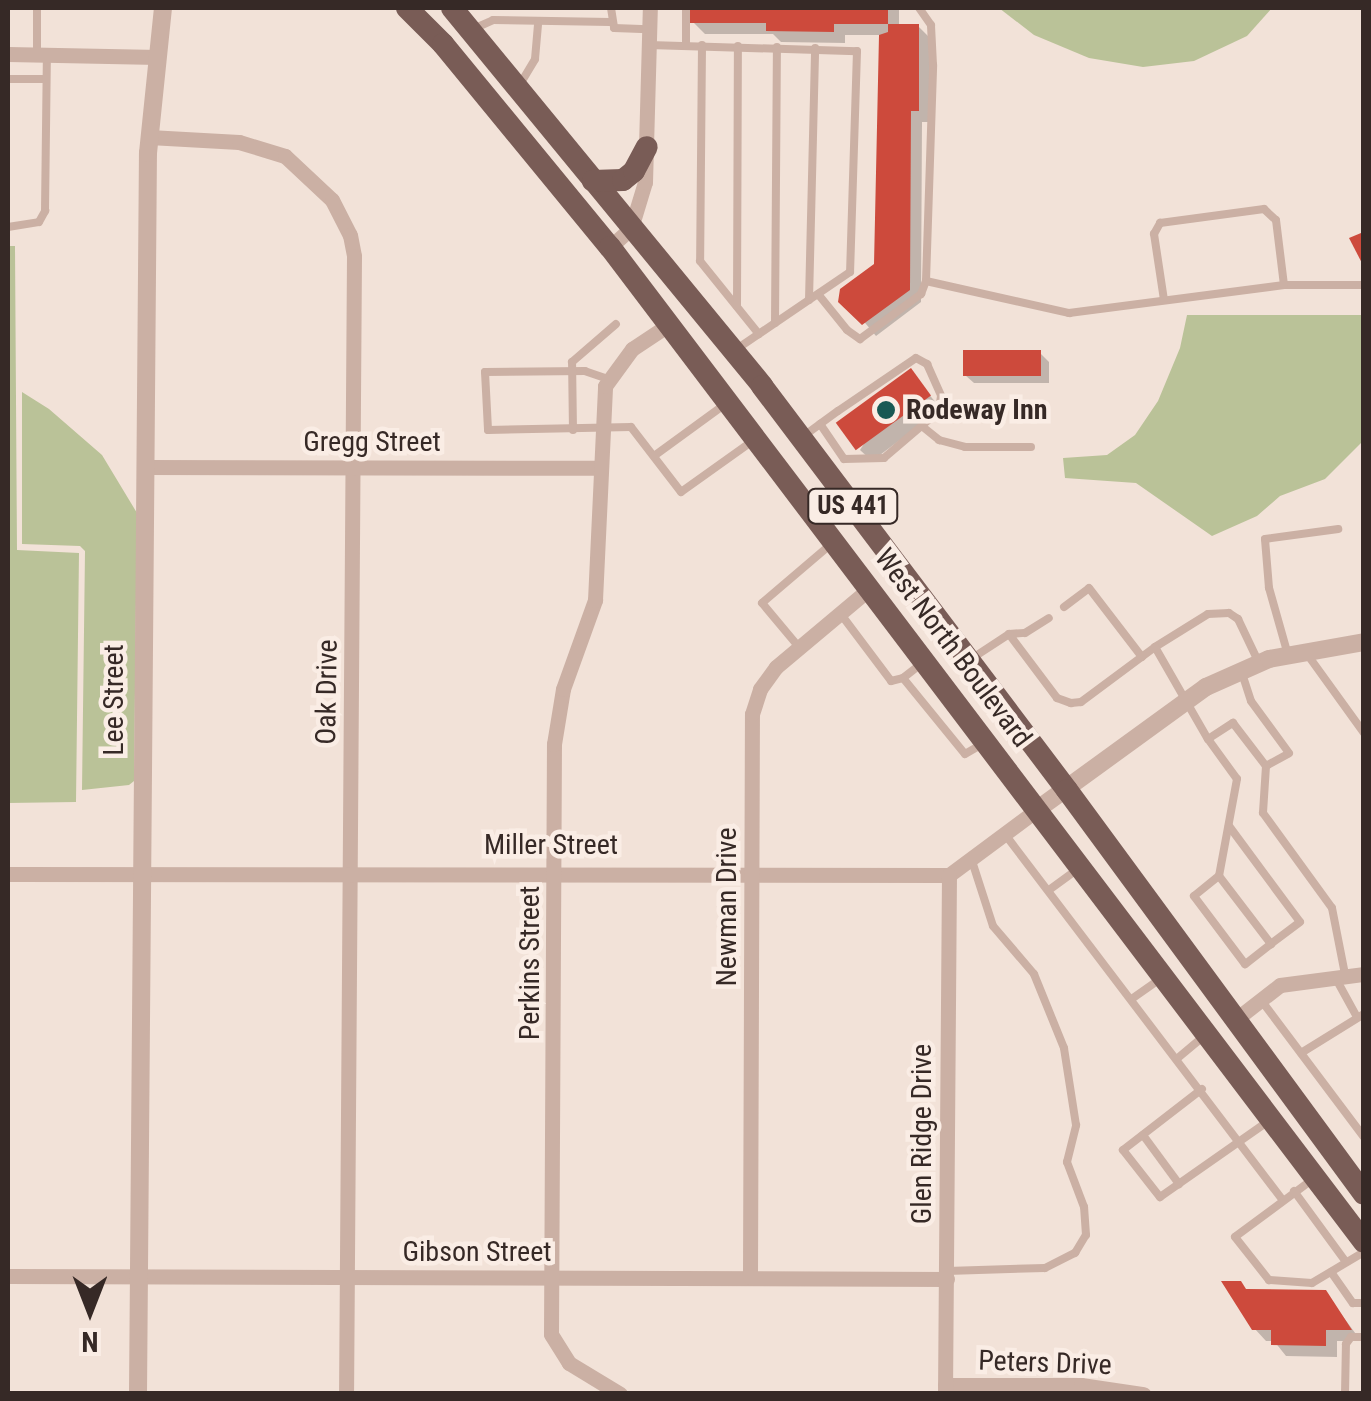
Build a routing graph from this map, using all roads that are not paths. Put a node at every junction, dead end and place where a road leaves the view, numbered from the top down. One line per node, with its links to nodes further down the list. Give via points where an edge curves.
1 (37, 8): 19 (lane)
2 (163, 8): 20 (street, Lee Street)
3 (407, 8): 29 (main road, West North Boulevard / US 441)
4 (452, 8): 11 (main road, West North Boulevard / US 441)
5 (611, 8): 10 (lane)
6 (650, 8): 12 (street)
7 (686, 8): 13 (lane)
8 (919, 8): 30 (lane, via 932,25)
9 (538, 21): 10 (lane); 11 (lane, via 494,20); 23 (lane, via 536,59)
10 (610, 22): 12 (lane)
11 (473, 29): 23 (main road, West North Boulevard / US 441)
12 (649, 36): 13 (lane); 25 (street)
13 (686, 45): 14 (lane)
14 (702, 46): 15 (lane); 35 (lane, via 700,261)
15 (738, 46): 16 (lane); 35 (lane)
16 (777, 47): 17 (lane); 36 (lane)
17 (815, 48): 33 (lane); 33 (lane, via 857,52 850,272)
18 (8, 54): 19 (street)
19 (42, 54): 20 (street); 22 (lane)
20 (158, 57): 24 (street, Lee Street)
21 (8, 79): 22 (lane)
22 (46, 79): 27 (lane, via 45,211 39,222)
23 (519, 86): 26 (main road, West North Boulevard / US 441)
24 (150, 136): 53 (street, Oak Drive, via 267,148 300,165 332,200 354,256); 54 (street, Lee Street)
25 (646, 147): 26 (main road, via 623,180); 28 (street, via 641,207)
26 (594, 181): 28 (main road, West North Boulevard / US 441)
27 (8, 227)
28 (631, 228): 29 (street); 40 (main road, West North Boulevard / US 441)
29 (610, 247): 38 (main road, West North Boulevard / US 441)
30 (926, 281): 33 (lane, via 922,294 860,339); 34 (lane, via 1069,313)
31 (1284, 285): 32 (lane); 34 (lane); 34 (lane, via 1276,220 1264,209 1160,224 1154,234)
32 (1364, 285)
33 (813, 297): 36 (lane)
34 (1164, 300)
35 (737, 306): 39 (lane)
36 (775, 323): 39 (lane)
37 (616, 324): 41 (lane, via 574,358)
38 (668, 324): 42 (street, via 632,349); 43 (main road, West North Boulevard / US 441)
39 (758, 334): 40 (lane)
40 (733, 352): 48 (main road, West North Boulevard / US 441)
41 (572, 371): 42 (lane); 46 (lane); 46 (lane, via 486,372 488,430)
42 (608, 379): 47 (street, Perkins Street)
43 (728, 402): 49 (main road, West North Boulevard / US 441); 51 (lane)
44 (820, 424): 45 (lane, via 916,358 926,364 941,396 940,410); 48 (lane); 52 (lane)
45 (923, 427): 50 (lane, via 965,447); 52 (lane, via 884,458)
46 (573, 430): 47 (lane)
47 (601, 430): 51 (lane, via 630,427); 55 (street, Perkins Street)
48 (801, 438): 52 (main road, West North Boulevard / US 441)
49 (755, 439): 51 (lane, via 681,492); 57 (main road, West North Boulevard / US 441)
50 (1031, 447)
51 (654, 456)
52 (834, 464): 68 (main road, West North Boulevard / US 441)
53 (354, 466): 54 (street, Gregg Street); 55 (street, Gregg Street); 90 (street, Oak Drive)
54 (144, 467): 89 (street, Lee Street)
55 (600, 468): 86 (street, Perkins Street, via 595,600 562,689 556,731)
56 (1338, 529): 66 (lane, via 1265,539 1268,588)
57 (834, 542): 58 (main road, West North Boulevard / US 441); 64 (lane, via 762,603)
58 (869, 589): 60 (street, Newman Drive); 69 (main road, West North Boulevard / US 441)
59 (1064, 608): 67 (lane, via 1088,588)
60 (840, 612): 64 (street, Newman Drive); 72 (lane, via 890,681)
61 (1049, 618): 62 (lane)
62 (1009, 634): 67 (lane, via 1056,698 1071,703); 68 (lane)
63 (1364, 642): 66 (street)
64 (798, 646): 87 (street, Newman Drive, via 760,690 752,714)
65 (1155, 647): 67 (lane); 70 (lane, via 1208,614 1229,613); 74 (lane)
66 (1296, 653): 70 (street); 76 (lane)
67 (1142, 657)
68 (969, 660): 80 (main road, West North Boulevard / US 441)
69 (925, 662): 72 (lane); 73 (main road, West North Boulevard / US 441)
70 (1259, 663): 71 (street)
71 (1240, 670): 74 (street); 79 (lane, via 1251,701 1289,752)
72 (903, 678): 75 (lane)
73 (948, 691): 75 (lane); 78 (main road, West North Boulevard / US 441)
74 (1183, 702): 77 (lane); 80 (street)
75 (927, 707): 78 (lane, via 964,754)
76 (1364, 732)
77 (1208, 739): 79 (lane, via 1233,723); 82 (lane, via 1237,779)
78 (986, 741): 81 (main road, West North Boulevard / US 441)
79 (1266, 766): 95 (lane, via 1263,813 1332,908)
80 (1068, 790): 81 (street); 101 (main road, West North Boulevard / US 441)
81 (1038, 809): 83 (street); 85 (main road, West North Boulevard / US 441)
82 (1228, 825): 92 (lane); 94 (lane, via 1300,922)
83 (1004, 832): 84 (street); 93 (lane)
84 (971, 858): 91 (street); 120 (lane, via 994,926 1034,974 1064,1048 1076,1124 1068,1162 1086,1235 1075,1253 1045,1268)
85 (1081, 866): 93 (lane); 97 (main road, West North Boulevard / US 441)
86 (555, 872): 87 (street, Miller Street); 90 (street, Miller Street); 124 (street, Perkins Street)
87 (752, 872): 91 (street, Miller Street); 125 (street, Newman Drive)
88 (8, 874): 89 (street, Miller Street)
89 (141, 874): 90 (street, Miller Street); 122 (street, Lee Street)
90 (349, 875): 123 (street, Oak Drive)
91 (949, 875): 120 (street, Glen Ridge Drive)
92 (1219, 876): 94 (lane); 94 (lane, via 1194,896 1245,964)
93 (1049, 890): 98 (lane)
94 (1271, 944)
95 (1340, 974): 96 (street); 99 (street, via 1280,985); 100 (lane)
96 (1364, 974)
97 (1163, 976): 98 (lane); 102 (main road, West North Boulevard / US 441)
98 (1133, 998): 104 (lane)
99 (1260, 998): 101 (street); 103 (lane)
100 (1360, 1015): 103 (lane)
101 (1234, 1020): 114 (main road, West North Boulevard / US 441)
102 (1207, 1034): 104 (lane); 105 (main road, West North Boulevard / US 441)
103 (1300, 1053): 109 (lane)
104 (1178, 1057): 106 (lane)
105 (1239, 1077): 107 (main road, West North Boulevard / US 441); 114 (main road, via 1259,1084 1333,1181)
106 (1202, 1089): 108 (lane); 110 (lane)
107 (1271, 1119): 110 (lane); 111 (main road, West North Boulevard / US 441)
108 (1143, 1135): 112 (lane); 112 (lane, via 1124,1150 1160,1197)
109 (1364, 1137)
110 (1239, 1142): 112 (lane); 115 (lane)
111 (1315, 1178): 113 (lane); 116 (main road, West North Boulevard / US 441)
112 (1179, 1184)
113 (1294, 1191): 115 (lane); 118 (lane)
114 (1363, 1192)
115 (1283, 1200): 119 (lane, via 1235,1237 1269,1280 1312,1283)
116 (1364, 1242)
117 (1364, 1252): 118 (lane)
118 (1346, 1262): 119 (lane)
119 (1331, 1272): 126 (lane, via 1352,1304)
120 (946, 1275): 125 (street, Gibson Street); 128 (street, Glen Ridge Drive)
121 (8, 1276): 122 (street, Gibson Street)
122 (139, 1277): 123 (street, Gibson Street); 129 (street, Lee Street)
123 (347, 1277): 124 (street, Gibson Street); 130 (street, Oak Drive)
124 (550, 1277): 125 (street, Gibson Street); 131 (street, Perkins Street, via 551,1334 560,1353)
125 (750, 1277)
126 (1364, 1302)
127 (1364, 1337): 133 (lane, via 1346,1344)
128 (945, 1389): 132 (street, Peters Drive, via 1081,1385)
129 (138, 1394)
130 (346, 1394)
131 (620, 1394)
132 (1143, 1394)
133 (1345, 1394)

